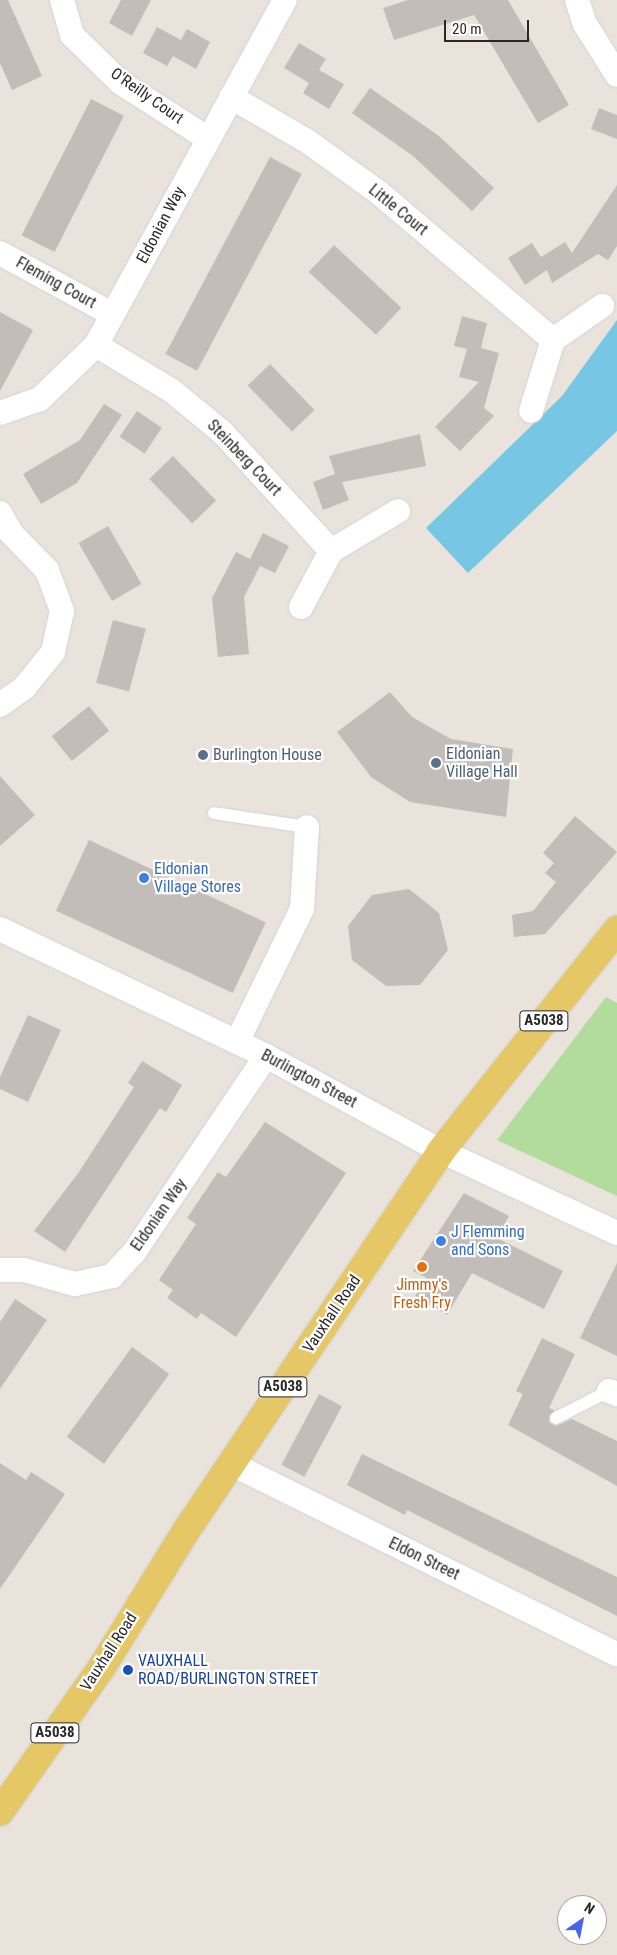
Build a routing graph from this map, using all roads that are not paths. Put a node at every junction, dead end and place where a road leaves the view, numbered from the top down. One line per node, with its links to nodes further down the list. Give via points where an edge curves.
1 (62, 0): 6 (street, O'Reilly Court, via 72,35 121,82)
2 (285, 0): 5 (street, Eldonian Way)
3 (577, 0): 4 (street, via 585,24)
4 (617, 75)
5 (231, 97): 6 (street, Eldonian Way); 10 (street, Little Court, via 307,141 378,192)
6 (207, 138): 9 (street, Eldonian Way)
7 (0, 253): 9 (street, Fleming Court)
8 (602, 306): 10 (street)
9 (112, 314): 11 (street, Eldonian Way)
10 (553, 340): 12 (street)
11 (96, 344): 13 (street, Eldonian Way, via 40,399); 16 (street, Steinberg Court, via 172,392 222,432)
12 (531, 411)
13 (0, 413)
14 (398, 511): 16 (street)
15 (0, 513): 18 (street, via 11,533 47,570 62,611 53,652 24,688)
16 (331, 551): 17 (street)
17 (301, 607)
18 (0, 705)
19 (214, 813): 20 (lane)
20 (307, 827): 23 (street, via 302,909)
21 (0, 929): 23 (street, Burlington Street)
22 (617, 930): 25 (main road, Vauxhall Road / A5038)
23 (237, 1042): 24 (street, Burlington Street)
24 (266, 1056): 25 (street, Burlington Street); 27 (street, Eldonian Way, via 135,1251 112,1276 75,1284 24,1270)
25 (441, 1151): 26 (street, Burlington Street); 30 (main road, Vauxhall Road / A5038)
26 (617, 1232)
27 (0, 1270)
28 (613, 1392): 29 (lane)
29 (556, 1418)
30 (232, 1464): 31 (street, Eldon Street); 32 (main road, Vauxhall Road / A5038, via 102,1667)
31 (617, 1654)
32 (0, 1812)

